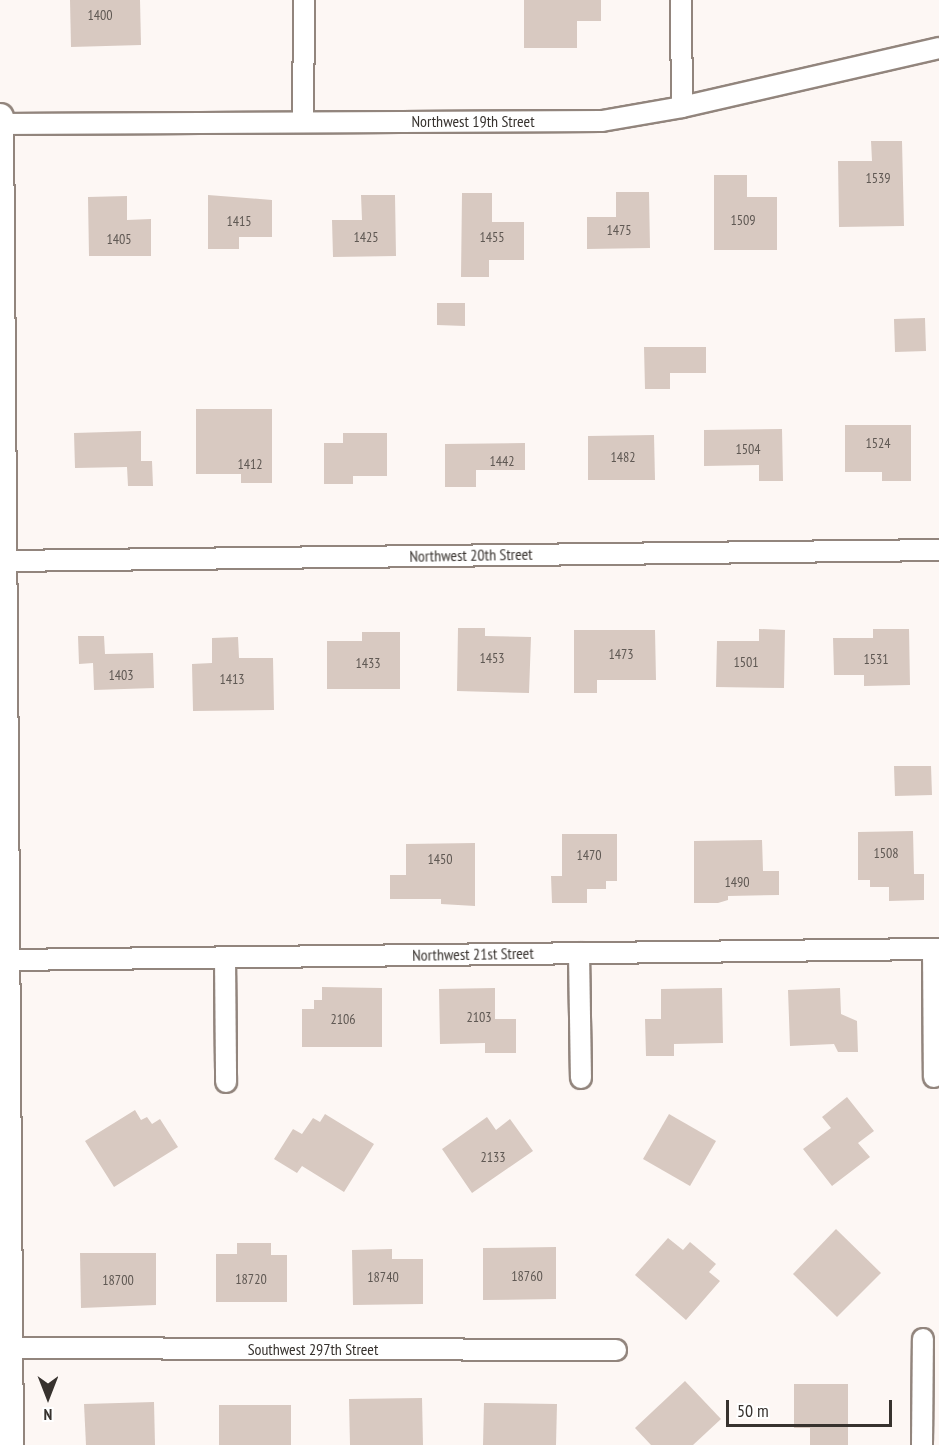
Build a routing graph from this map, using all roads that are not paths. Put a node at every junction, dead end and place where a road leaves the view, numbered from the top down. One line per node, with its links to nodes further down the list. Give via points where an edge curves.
1 (304, 0): 6 (street)
2 (681, 0): 4 (street)
3 (939, 48): 4 (street, Northwest 19th Street)
4 (682, 107): 6 (street, Northwest 19th Street, via 602,121)
5 (0, 117): 7 (street)
6 (303, 122): 7 (street, Northwest 19th Street)
7 (0, 124): 8 (street)
8 (1, 283): 10 (street)
9 (939, 549): 10 (street, Northwest 20th Street)
10 (3, 561): 14 (street)
11 (936, 949): 12 (street, Northwest 21st Street); 15 (street)
12 (579, 953): 13 (street, Northwest 21st Street); 16 (street)
13 (225, 957): 14 (street, Northwest 21st Street); 17 (street)
14 (6, 960): 18 (street)
15 (934, 1077)
16 (581, 1078)
17 (226, 1082)
18 (4, 1104): 20 (street)
19 (923, 1339): 23 (street)
20 (9, 1348): 21 (street, Southwest 297th Street); 22 (street)
21 (616, 1350)
22 (10, 1445)
23 (921, 1445)

